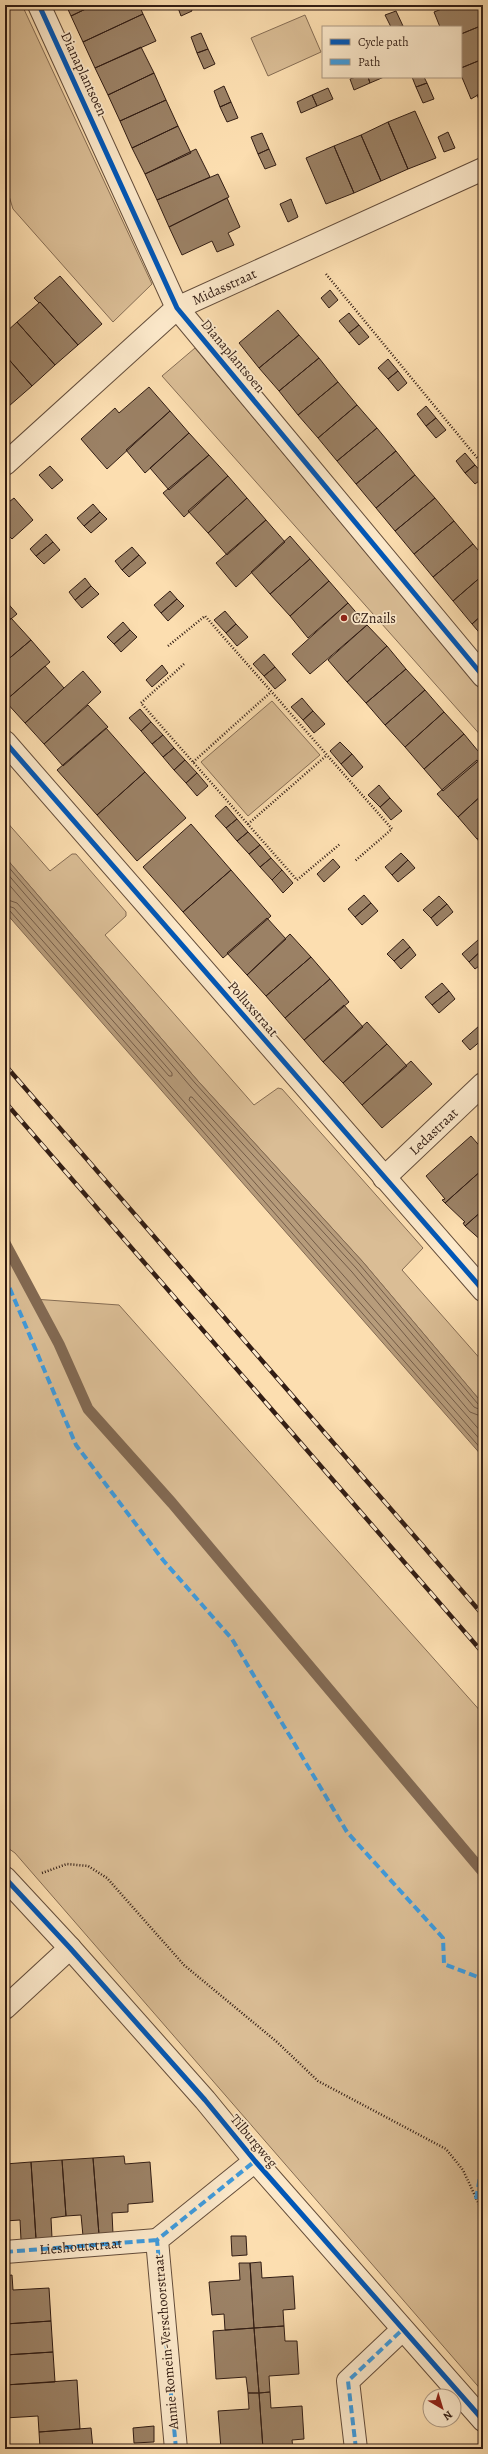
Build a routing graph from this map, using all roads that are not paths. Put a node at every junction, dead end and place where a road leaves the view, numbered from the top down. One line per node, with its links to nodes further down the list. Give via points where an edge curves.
1 (39, 5): 3 (street, Dianaplantsoen)
2 (483, 169): 3 (street, Midasstraat)
3 (177, 308): 4 (street, Midasstraat); 5 (street, Dianaplantsoen)
4 (5, 464)
5 (483, 676)
6 (5, 742): 8 (street, Polluxstraat)
7 (483, 1084): 8 (street, Ledastraat)
8 (384, 1178): 9 (street, Polluxstraat)
9 (483, 1290)
10 (8, 1881): 11 (street, Tilburgweg)
11 (70, 1948): 12 (street); 13 (street, Tilburgweg, via 205,2100)
12 (5, 2008)
13 (255, 2161): 14 (street, Annie Romein-Verschoorstraat); 16 (street, Tilburgweg)
14 (157, 2240): 15 (street, Lieshoutstraat); 18 (street, Annie Romein-Verschoorstraat)
15 (5, 2252)
16 (402, 2330): 17 (street, Tilburgweg); 19 (street, via 348,2382)
17 (483, 2420)
18 (176, 2449)
19 (356, 2449)

